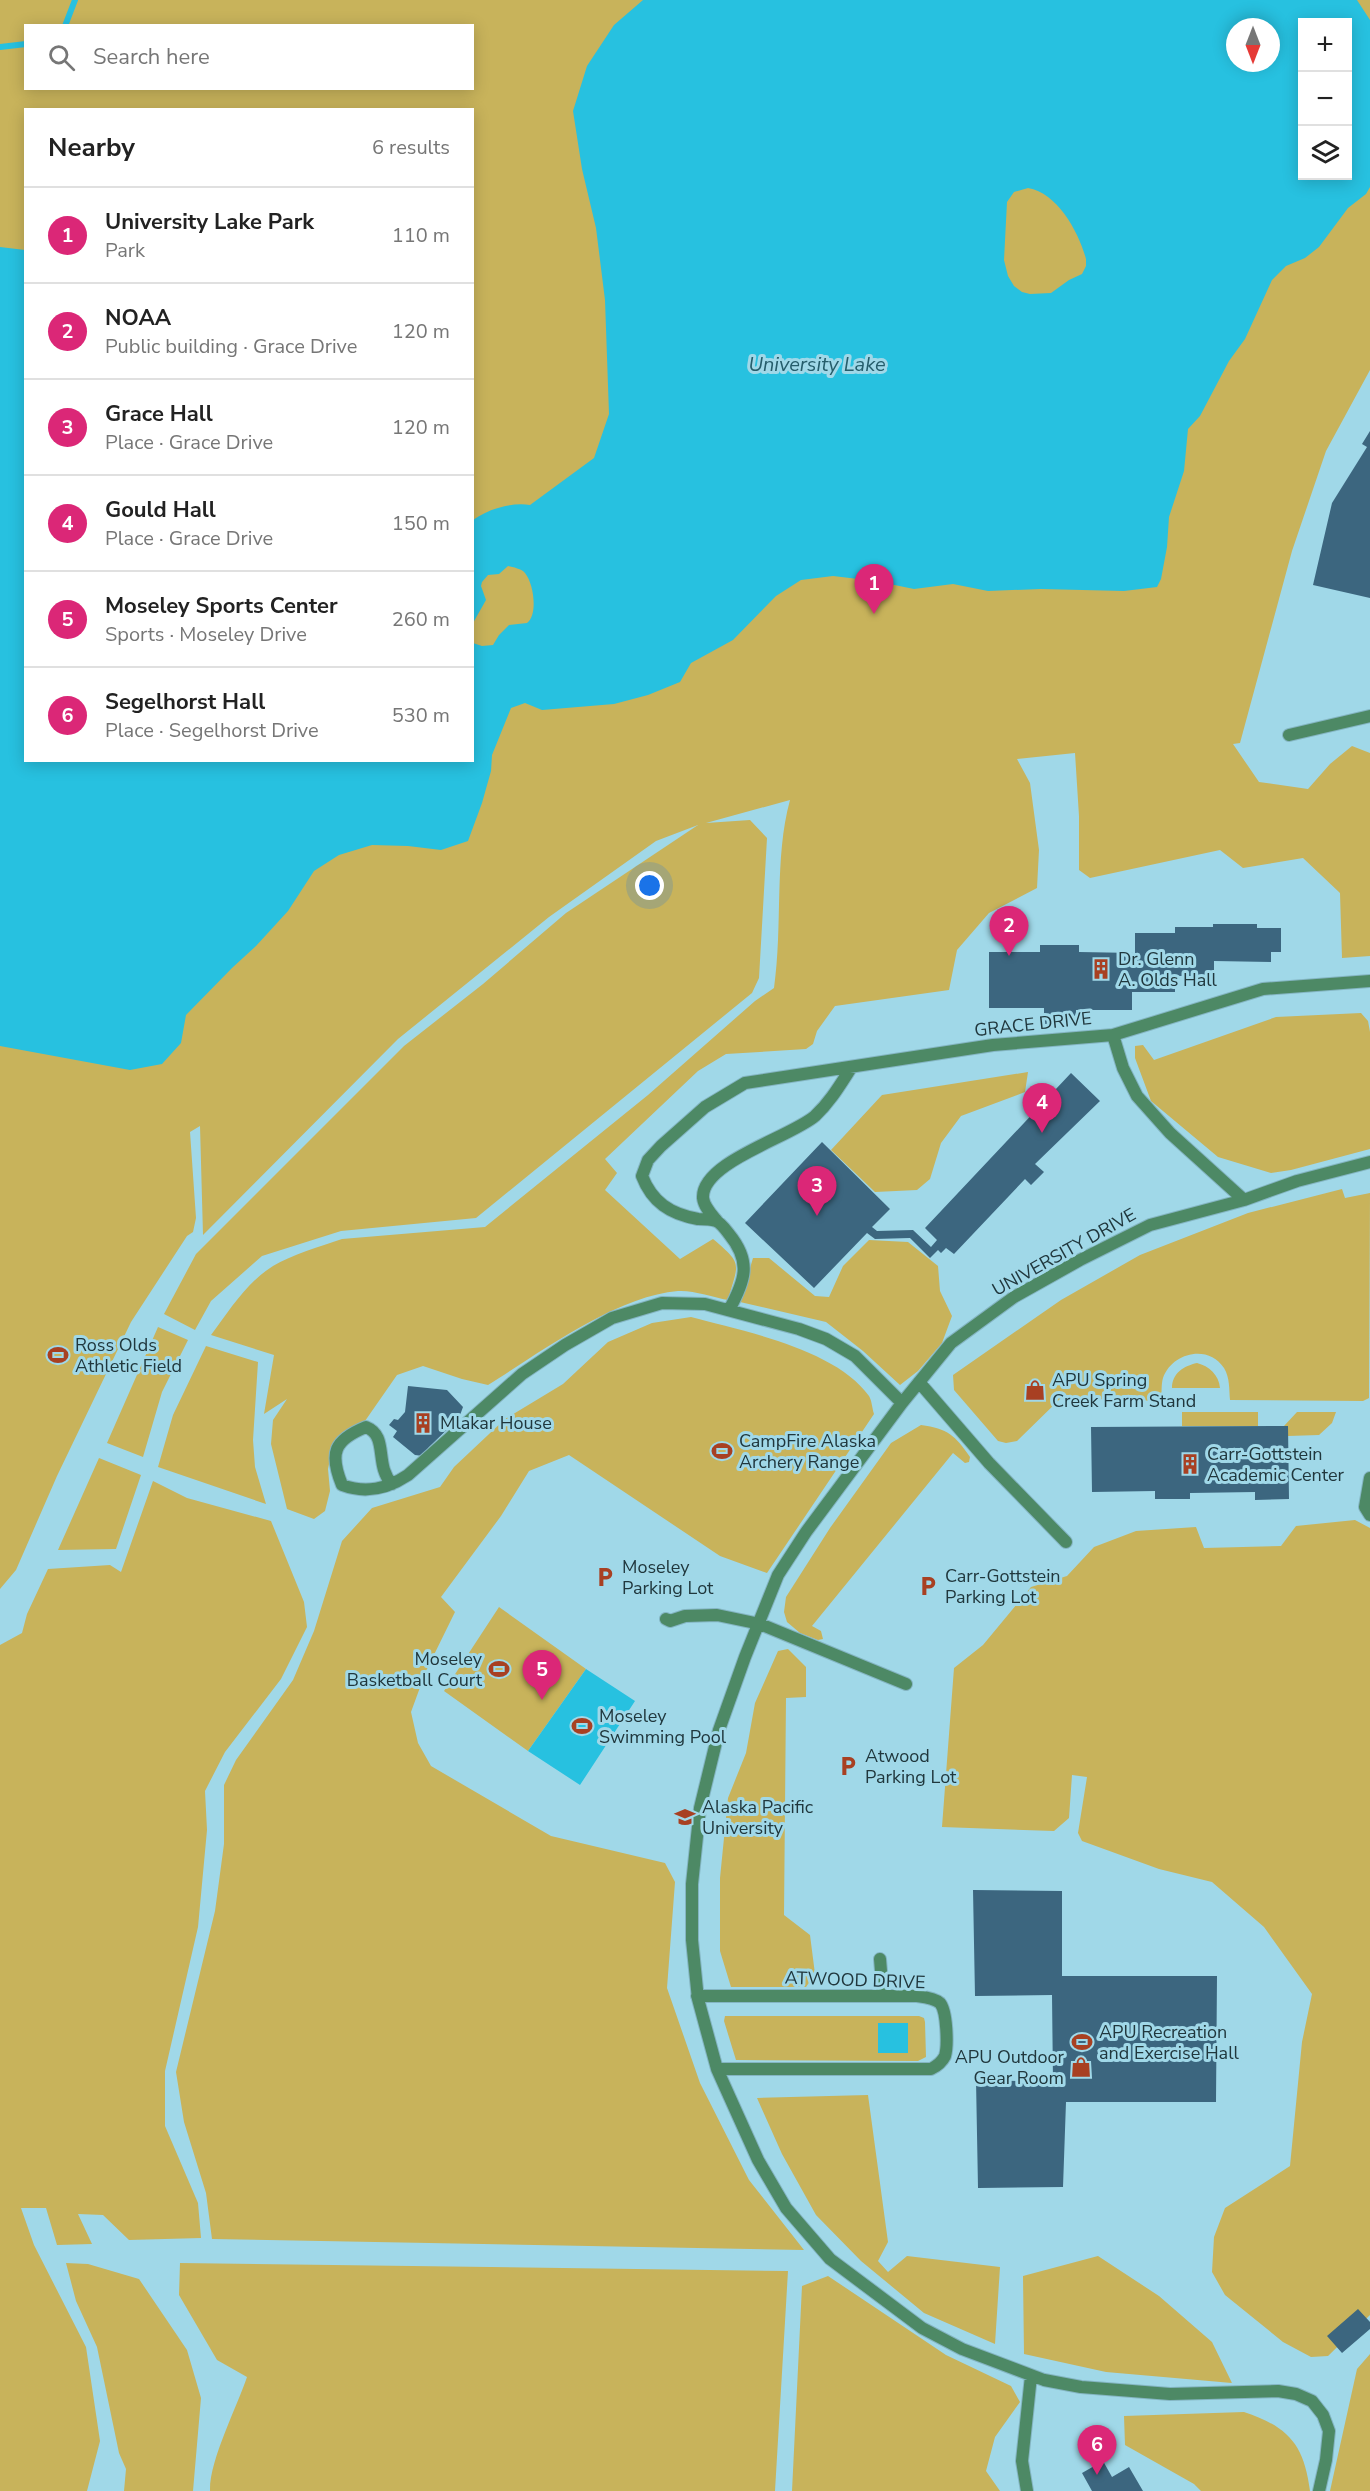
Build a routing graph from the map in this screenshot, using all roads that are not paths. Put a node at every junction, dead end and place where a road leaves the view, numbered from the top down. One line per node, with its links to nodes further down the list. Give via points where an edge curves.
1 (1370, 716): 2 (street)
2 (1289, 735)
3 (1370, 981): 4 (street, via 1263,989)
4 (1113, 1035): 5 (street, GRACE DRIVE, via 993,1045); 7 (street, GRACE DRIVE, via 1137,1096 1170,1133)
5 (851, 1068): 8 (street, via 814,1116 776,1140 735,1157 717,1172 704,1191 703,1200); 8 (street, GRACE DRIVE, via 745,1083 705,1107 648,1160 642,1176 659,1205 678,1215)
6 (1370, 1162): 7 (street, UNIVERSITY DRIVE)
7 (1244, 1200): 10 (street, UNIVERSITY DRIVE, via 1150,1225 1080,1260 1014,1297 951,1342)
8 (717, 1221): 9 (street, via 744,1255 743,1280)
9 (729, 1310): 11 (street, via 826,1339 855,1356); 13 (street, via 662,1303 612,1318 522,1374 417,1467)
10 (919, 1382): 11 (street, UNIVERSITY DRIVE); 15 (street, via 989,1463)
11 (902, 1403): 17 (street, UNIVERSITY DRIVE, via 778,1575)
12 (1370, 1478): 14 (street, via 1365,1508)
13 (392, 1484): 13 (street, via 358,1491 342,1485 334,1465 337,1448 347,1436 366,1426 373,1429 378,1435 384,1476)
14 (1370, 1515)
15 (1066, 1542)
16 (666, 1619): 17 (street, via 717,1615)
17 (760, 1624): 18 (street); 20 (street, UNIVERSITY DRIVE, via 726,1709 700,1808 692,1884)
18 (906, 1684)
19 (880, 1959): 21 (street)
20 (697, 1996): 21 (street, ATWOOD DRIVE); 22 (street, UNIVERSITY DRIVE)
21 (883, 1996): 22 (street, ATWOOD DRIVE, via 923,1997 940,2003 946,2018 945,2055 939,2064 920,2070)
22 (717, 2069): 23 (street, UNIVERSITY DRIVE, via 758,2160 786,2208 830,2259 922,2328)
23 (1030, 2376): 24 (street, via 1022,2461); 25 (street, UNIVERSITY DRIVE, via 1128,2392 1296,2394 1312,2401 1329,2431)
24 (1027, 2491)
25 (1319, 2491)

